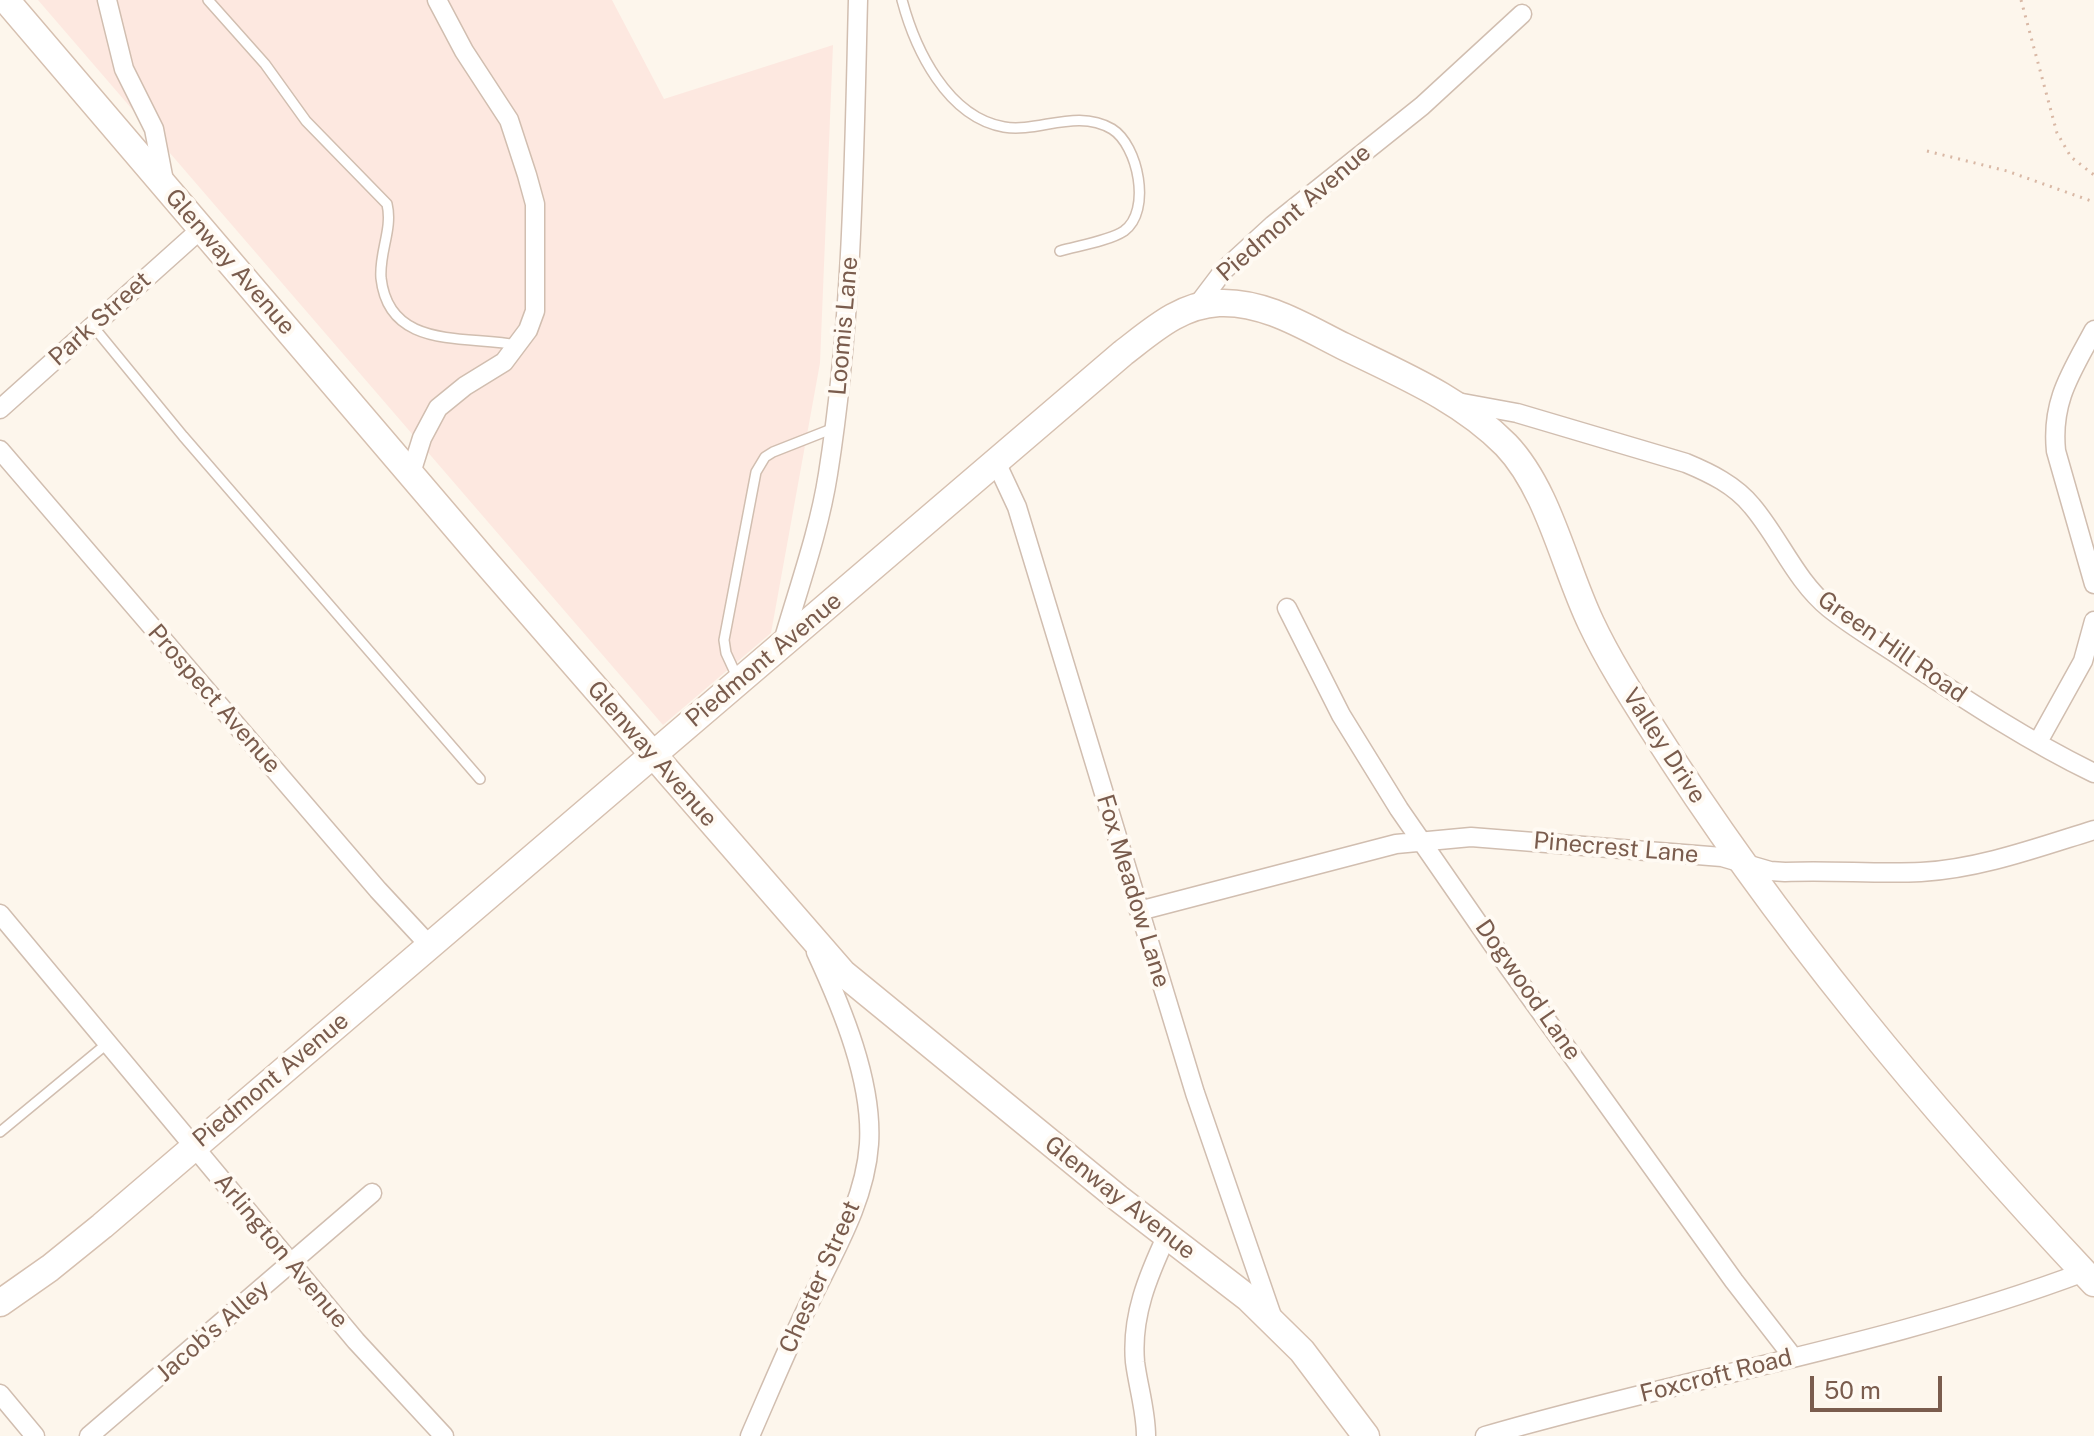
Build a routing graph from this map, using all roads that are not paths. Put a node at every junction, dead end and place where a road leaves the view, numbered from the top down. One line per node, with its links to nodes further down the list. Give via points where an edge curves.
1 (6, 0): 8 (street, Glenway Avenue)
2 (107, 0): 8 (street, via 124,69 154,129)
3 (208, 0): 14 (lane, via 265,64 306,121 387,204 390,219 381,277 394,314 427,334)
4 (437, 0): 14 (street, via 509,120 535,204 535,311)
5 (858, 0): 17 (street, Loomis Lane, via 851,232)
6 (902, 0): 10 (lane, via 934,74 964,107 1005,127 1102,124 1130,148 1140,199 1130,225)
7 (1522, 14): 11 (street, Piedmont Avenue, via 1422,106 1273,225 1224,270)
8 (165, 188): 9 (street, Glenway Avenue)
9 (201, 229): 12 (street, Park Street); 20 (street, Glenway Avenue)
10 (1060, 251)
11 (1196, 307): 15 (street, Valley Drive, via 1217,303 1259,308); 19 (street, Piedmont Avenue, via 1166,320)
12 (92, 325): 16 (street, Park Street); 29 (lane)
13 (2094, 330): 21 (street, via 2063,388 2054,429)
14 (518, 345): 20 (street, via 504,362 438,408)
15 (1450, 400): 26 (street, Green Hill Road, via 1517,413 1708,472 1750,503 1795,572 1830,609); 32 (street, Valley Drive, via 1505,444 1527,474 1616,671)
16 (0, 409)
17 (834, 428): 24 (street, Loomis Lane, via 820,517); 25 (lane, via 773,452 756,472 724,640)
18 (0, 450): 36 (street, Prospect Avenue)
19 (996, 462): 24 (street, Piedmont Avenue); 33 (street, Fox Meadow Lane, via 1017,507)
20 (411, 473): 27 (street, Glenway Avenue)
21 (2094, 584)
22 (1287, 608): 31 (street, Dogwood Lane, via 1341,715)
23 (2094, 621): 26 (street, via 2083,661)
24 (782, 645): 25 (street, Piedmont Avenue)
25 (739, 681): 27 (street, Piedmont Avenue)
26 (2038, 742): 28 (street, Green Hill Road)
27 (653, 755): 35 (street, Glenway Avenue); 36 (street, Piedmont Avenue)
28 (2094, 773)
29 (480, 779)
30 (2094, 830): 32 (street, Pinecrest Lane, via 1922,872 1785,872)
31 (1421, 840): 32 (street, Pinecrest Lane, via 1540,841); 33 (street, Pinecrest Lane); 46 (street, Dogwood Lane)
32 (1743, 862): 43 (street, Valley Drive, via 1870,1029)
33 (1139, 911): 45 (street, Fox Meadow Lane)
34 (0, 914): 37 (street, Arlington Avenue)
35 (807, 932): 41 (street, Glenway Avenue, via 843,973); 51 (street, Chester Street, via 835,992 856,1059 866,1097 869,1145 846,1226)
36 (430, 946): 39 (street, Piedmont Avenue)
37 (109, 1042): 38 (lane); 39 (street, Arlington Avenue)
38 (0, 1132)
39 (194, 1145): 42 (street, Arlington Avenue); 44 (street, Piedmont Avenue, via 102,1226)
40 (372, 1193): 42 (street, Jacob's Alley)
41 (1167, 1235): 45 (street, Glenway Avenue); 52 (street, via 1137,1314 1135,1362)
42 (291, 1263): 49 (street, Jacob's Alley); 50 (street, Arlington Avenue)
43 (2089, 1278): 46 (street, Foxcroft Road)
44 (0, 1303)
45 (1273, 1319): 53 (street, Glenway Avenue)
46 (1793, 1357): 54 (street, Foxcroft Road)
47 (0, 1394): 48 (street)
48 (27, 1433)
49 (89, 1436)
50 (444, 1436)
51 (750, 1436)
52 (1146, 1436)
53 (1366, 1436)
54 (1485, 1436)

